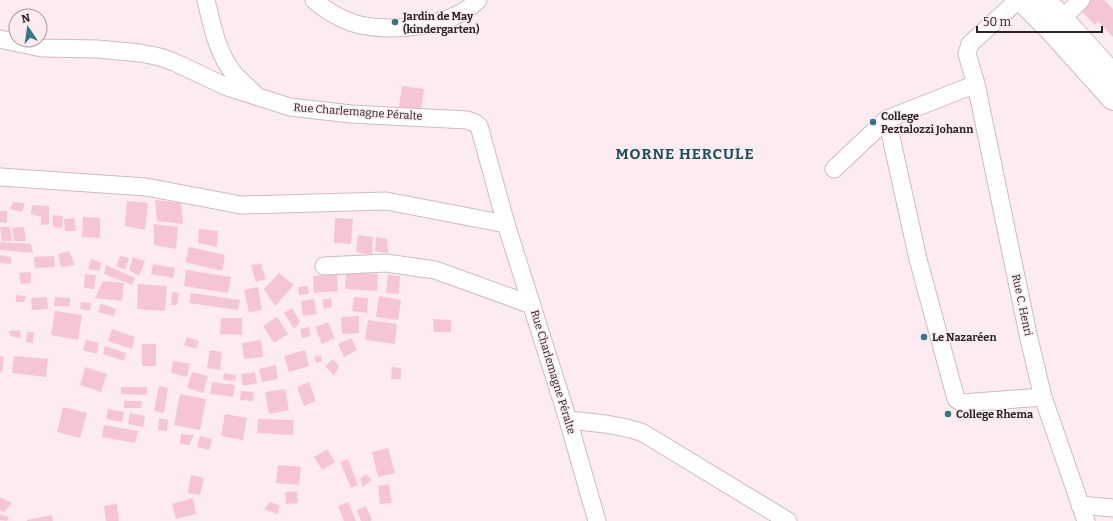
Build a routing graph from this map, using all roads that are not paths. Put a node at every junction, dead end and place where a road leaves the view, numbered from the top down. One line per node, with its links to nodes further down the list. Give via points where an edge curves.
1 (206, 0): 11 (street, via 218,46 234,74)
2 (314, 0): 3 (street, via 336,16 354,23 400,28 450,18 471,8)
3 (478, 0)
4 (1019, 0): 7 (main road); 10 (street, Rue C. Henri, via 967,49)
5 (1045, 0): 7 (main road)
6 (1081, 0): 7 (street)
7 (1057, 24): 9 (main road); 12 (main road)
8 (0, 40): 11 (street, Rue Charlemagne Péralte, via 42,48 98,49 160,57 227,88)
9 (1113, 74)
10 (976, 84): 13 (street); 19 (street, Rue C. Henri)
11 (258, 97): 16 (street, Rue Charlemagne Péralte, via 303,110 467,120 475,123 479,126)
12 (1113, 99)
13 (887, 119): 14 (street); 19 (street, via 918,259 956,399 962,403)
14 (834, 169)
15 (1, 177): 16 (street, via 146,187 241,205 386,201)
16 (506, 224): 18 (street, Rue Charlemagne Péralte)
17 (324, 266): 18 (street, via 386,263 435,270)
18 (532, 305): 20 (street, Rue Charlemagne Péralte)
19 (1043, 397): 21 (street, Rue C. Henri)
20 (568, 420): 23 (street, Rue Charlemagne Péralte); 24 (street, via 619,426 643,433)
21 (1080, 505): 22 (street); 25 (street, Rue C. Henri)
22 (1113, 508)
23 (597, 521)
24 (788, 521)
25 (1086, 521)

